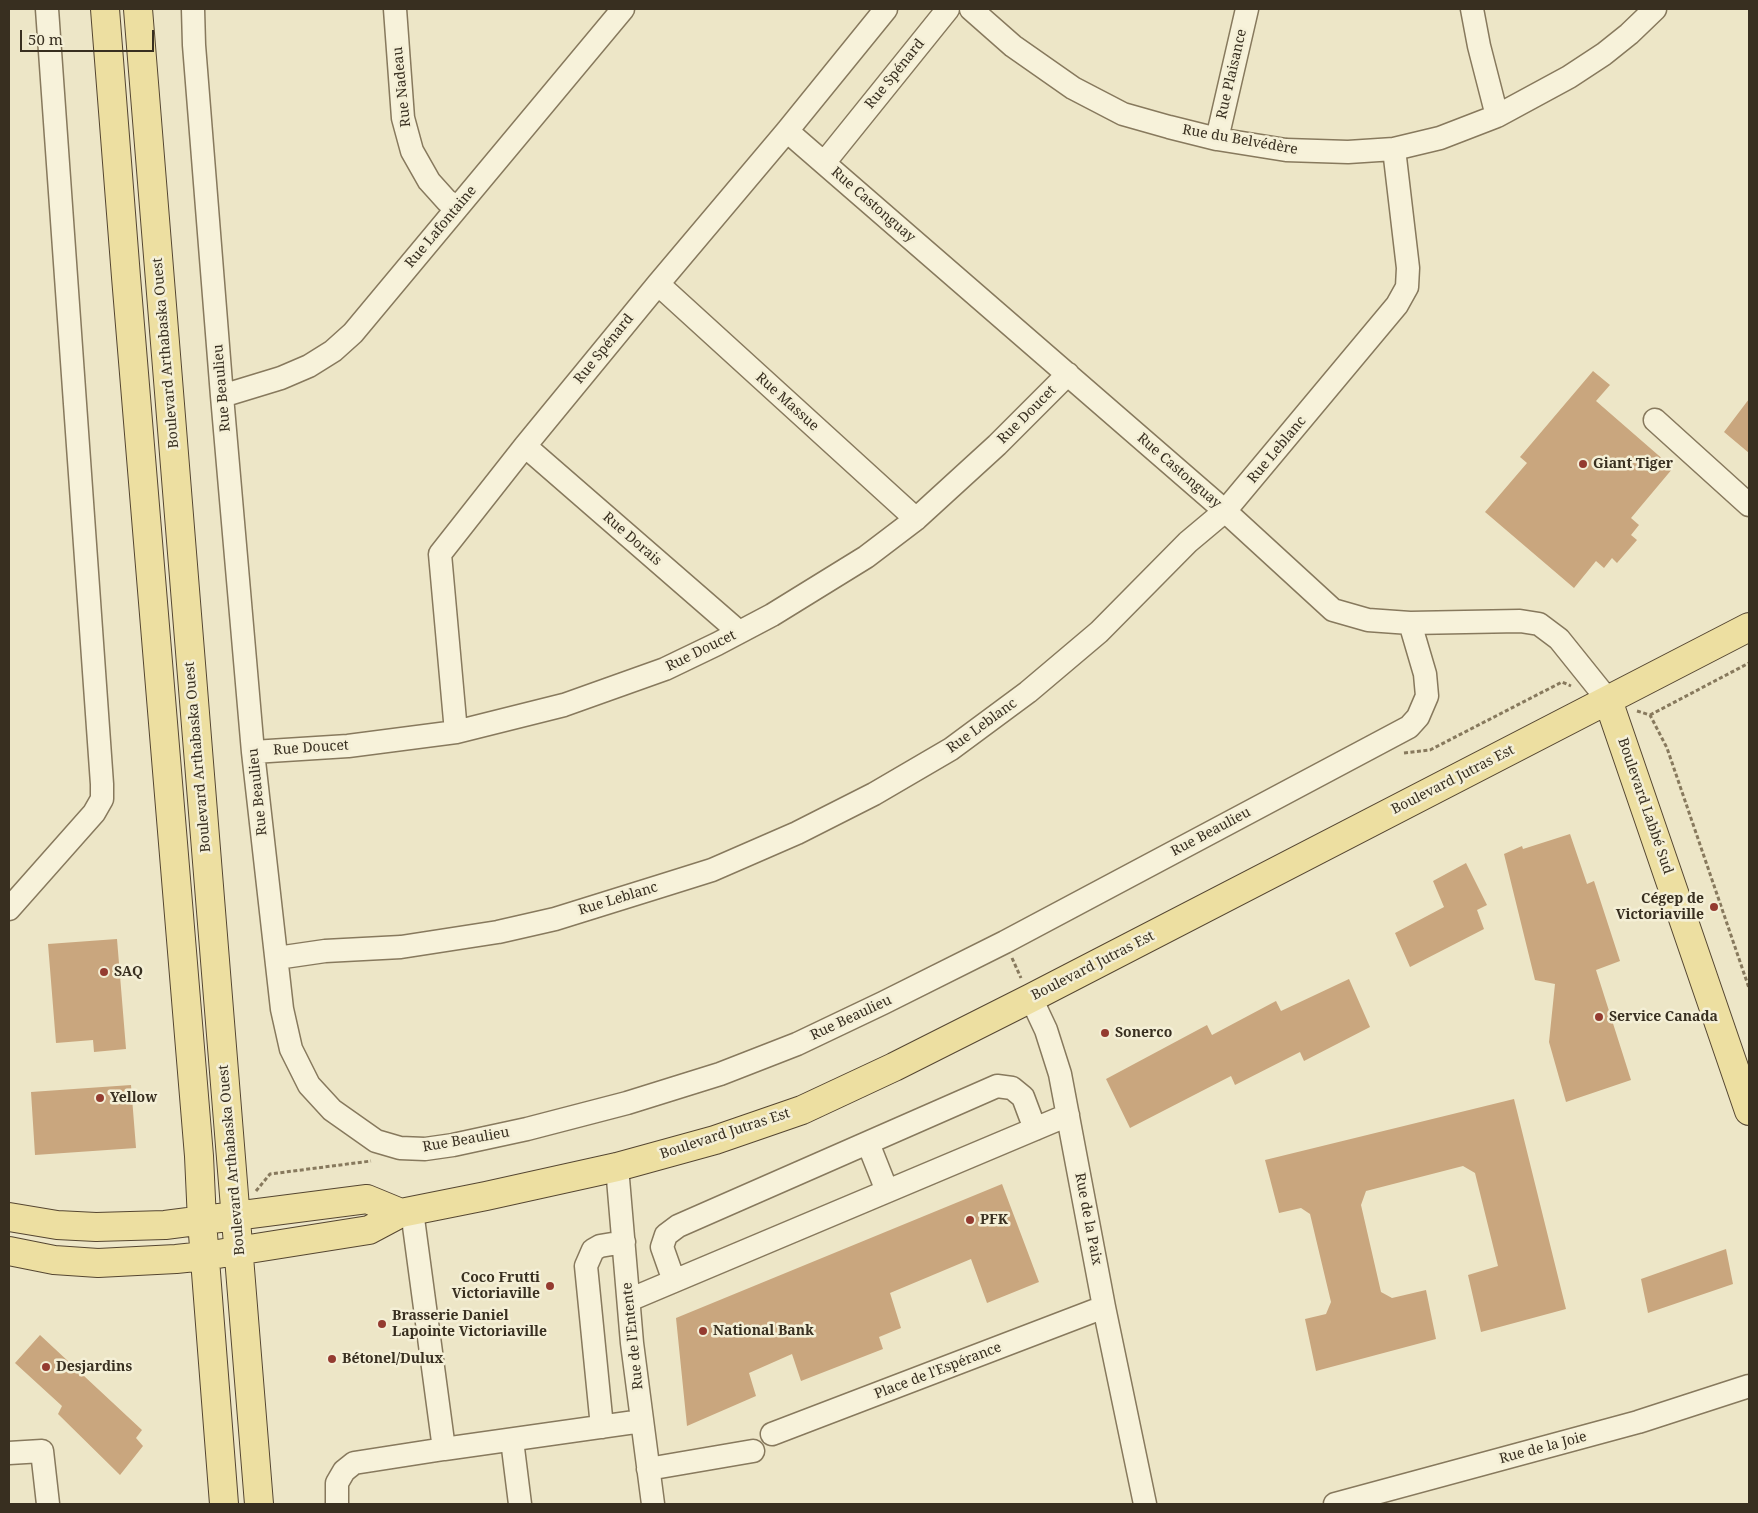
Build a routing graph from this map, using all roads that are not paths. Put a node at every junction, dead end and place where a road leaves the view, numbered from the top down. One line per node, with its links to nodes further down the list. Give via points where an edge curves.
1 (47, 9): 33 (street, via 102,799 94,813)
2 (105, 9): 45 (main road)
3 (138, 9): 43 (main road, Boulevard Arthabaska Ouest)
4 (193, 9): 21 (street, Rue Beaulieu)
5 (395, 9): 18 (street, Rue Nadeau, via 403,118 412,151 429,181 447,201)
6 (622, 9): 18 (street, Rue Lafontaine)
7 (886, 9): 14 (street, Rue Spénard)
8 (948, 9): 17 (street, Rue Spénard)
9 (971, 9): 15 (street, Rue du Belvédère, via 1013,46 1073,88 1123,114)
10 (1247, 9): 15 (street, Rue Plaisance)
11 (1472, 9): 13 (street)
12 (1655, 9): 13 (street, Rue du Belvédère, via 1604,54)
13 (1497, 116): 16 (street, Rue du Belvédère, via 1440,138)
14 (787, 131): 17 (street, Rue Castonguay); 19 (street, Rue Spénard)
15 (1217, 138): 16 (street, Rue du Belvédère, via 1286,150 1348,152)
16 (1394, 149): 25 (street, Rue Leblanc, via 1408,268 1407,287 1397,305)
17 (824, 163): 20 (street, Rue Castonguay)
18 (458, 207): 21 (street, Rue Lafontaine, via 353,333 333,351 281,378)
19 (658, 284): 23 (street, Rue Spénard); 26 (street, Rue Massue)
20 (1068, 374): 25 (street, Rue Castonguay); 26 (street, Rue Doucet)
21 (222, 396): 32 (street, Rue Beaulieu)
22 (1655, 420): 24 (street)
23 (525, 446): 29 (street, Rue Dorais); 31 (street, Rue Spénard, via 440,554)
24 (1749, 505)
25 (1226, 511): 27 (street, Rue Castonguay, via 1334,610 1368,620); 34 (street, Rue Leblanc, via 1188,542 1098,632 1028,692 951,749 874,794 797,833 712,870 536,923 400,947 325,951)
26 (916, 519): 29 (street, Rue Doucet, via 866,557)
27 (1410, 623): 30 (street, Rue Castonguay, via 1520,621 1539,624 1559,639); 34 (street, Rue Beaulieu, via 1425,674 1427,696 1409,727 1005,942 883,1003 797,1044 720,1074 626,1103 453,1144 400,1148 376,1142 332,1110 309,1085 291,1049)
28 (1749, 627): 30 (main road, Boulevard Jutras Est)
29 (739, 632): 31 (street, Rue Doucet, via 665,669 564,705)
30 (1608, 700): 35 (main road, Boulevard Jutras Est); 36 (main road, Boulevard Labbé Sud)
31 (456, 732): 32 (street, Rue Doucet, via 348,746)
32 (253, 752): 34 (street, Rue Beaulieu)
33 (9, 909)
34 (276, 958)
35 (1031, 998): 37 (street, Rue de la Paix, via 1046,1030 1060,1074); 40 (main road, Boulevard Jutras Est, via 802,1110 715,1140)
36 (1749, 1111)
37 (1068, 1115): 38 (street); 52 (street, Rue de la Paix)
38 (1035, 1129): 39 (street, via 1023,1097 1012,1088 997,1086); 41 (street)
39 (868, 1143): 41 (street); 50 (street, via 678,1226 666,1235 662,1247)
40 (618, 1167): 42 (main road, Boulevard Jutras Est); 46 (street, Rue de l'Entente)
41 (887, 1191): 50 (street)
42 (406, 1212): 43 (main road, via 367,1199); 47 (main road, Boulevard Jutras Est, via 369,1230); 58 (street)
43 (236, 1216): 45 (main road); 47 (main road, Boulevard Arthabaska Ouest)
44 (9, 1217): 45 (main road, via 96,1227)
45 (202, 1221): 49 (main road)
46 (624, 1242): 51 (street, Rue de l'Entente); 55 (street, via 593,1250 586,1266)
47 (240, 1250): 49 (main road, Boulevard Jutras Est); 65 (main road, Boulevard Arthabaska Ouest)
48 (9, 1251): 49 (main road, Boulevard Jutras Est, via 54,1260 98,1263)
49 (205, 1256): 64 (main road)
50 (674, 1281): 51 (street)
51 (629, 1300): 54 (street, Rue de l'Entente)
52 (1104, 1307): 56 (street, Place de l'Espérance); 69 (street, Rue de la Paix)
53 (1749, 1386): 62 (street, Rue de la Joie, via 1638,1422)
54 (642, 1421): 55 (street); 61 (street, Rue de l'Entente)
55 (602, 1427): 57 (street)
56 (772, 1434)
57 (512, 1440): 58 (street); 67 (street)
58 (444, 1449): 66 (street, via 354,1463 344,1471 338,1483)
59 (753, 1450): 61 (street)
60 (9, 1453): 63 (street, via 42,1451)
61 (648, 1469): 68 (street, Rue de l'Entente)
62 (1357, 1501): 70 (street, Rue de la Joie)
63 (48, 1504)
64 (224, 1504)
65 (259, 1504)
66 (336, 1504)
67 (520, 1504)
68 (653, 1504)
69 (1145, 1504)
70 (1335, 1504)

